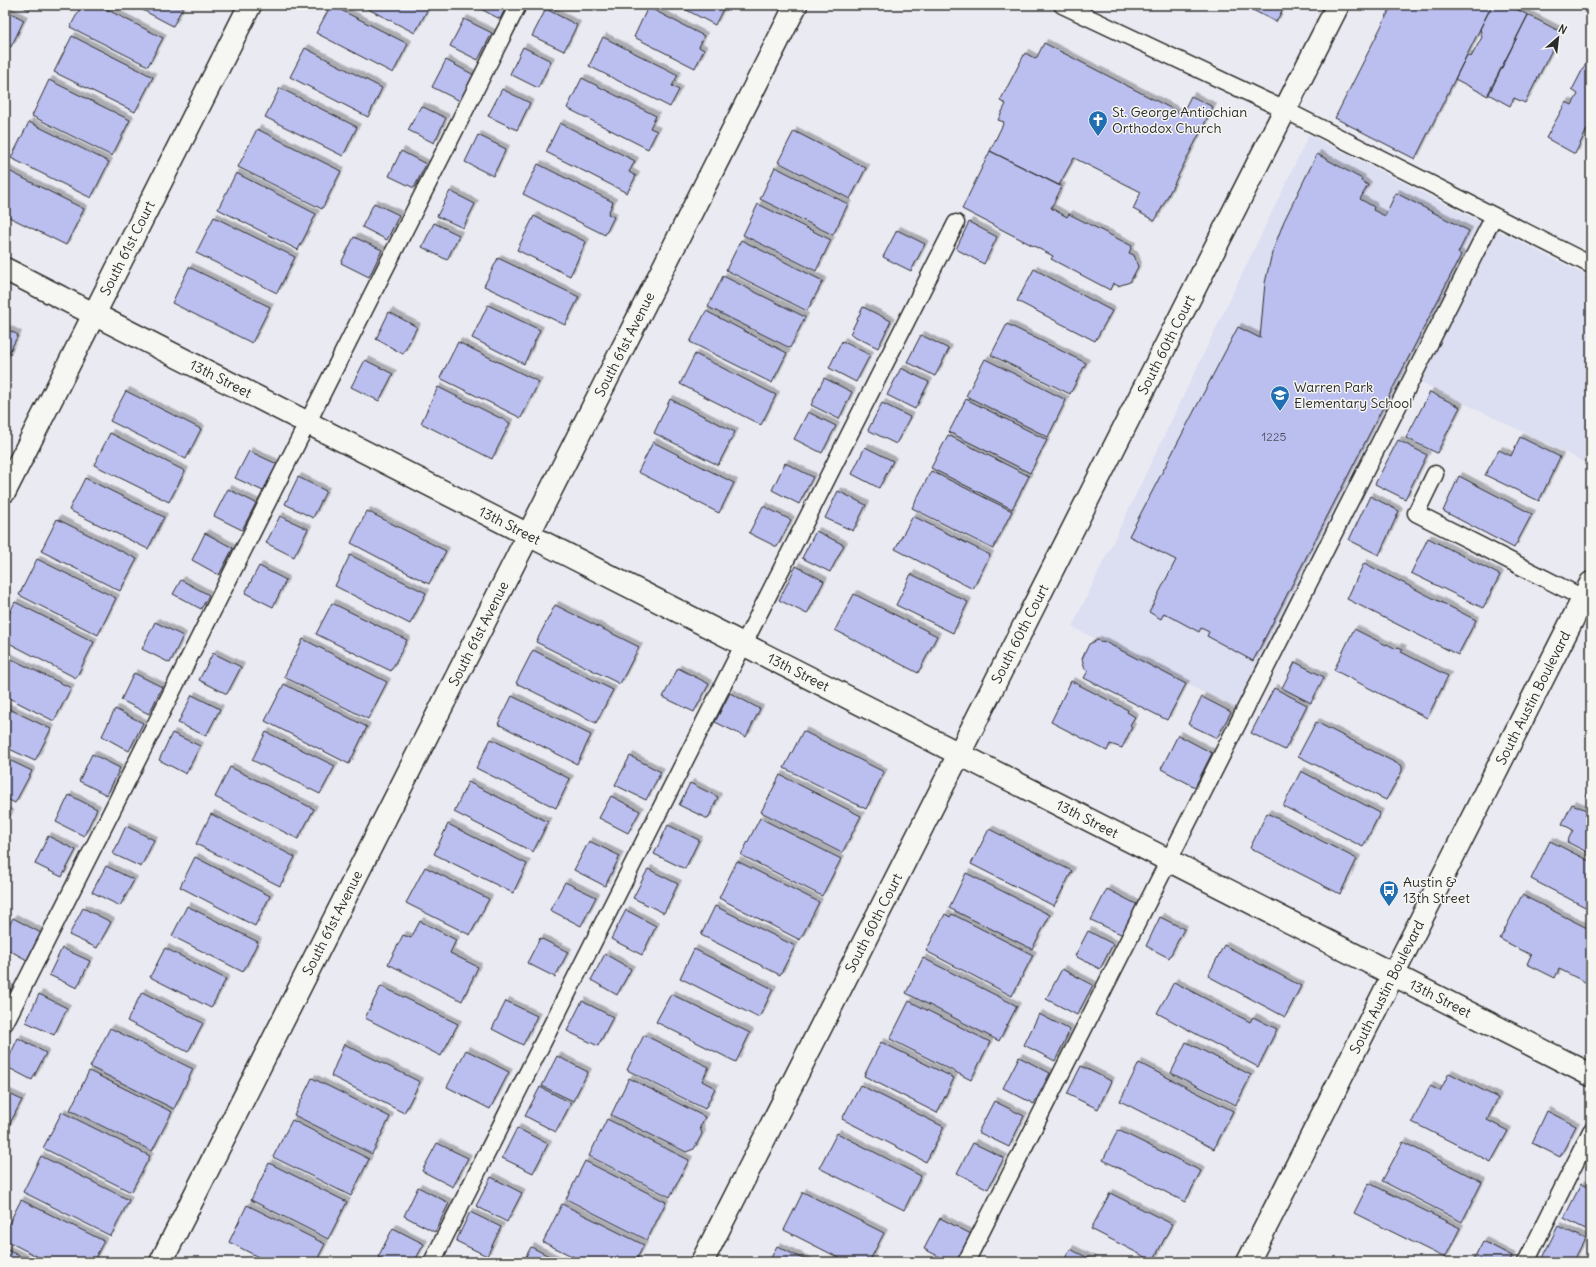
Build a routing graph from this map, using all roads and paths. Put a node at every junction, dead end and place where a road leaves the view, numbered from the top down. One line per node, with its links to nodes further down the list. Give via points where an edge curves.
1 (250, 5): 11 (street, South 61st Court)
2 (518, 5): 12 (lane)
3 (796, 5): 15 (street, South 61st Avenue)
4 (1062, 5): 6 (lane)
5 (1338, 5): 6 (street, South 60th Court)
6 (1284, 110): 7 (lane); 18 (street, South 60th Court)
7 (1494, 216): 9 (lane); 19 (lane)
8 (956, 223): 17 (lane)
9 (1591, 265)
10 (5, 269): 11 (street, 13th Street)
11 (94, 315): 12 (street, 13th Street); 14 (street, South 61st Court)
12 (308, 423): 15 (street, 13th Street); 21 (lane)
13 (1436, 474): 16 (lane, via 1416,513)
14 (5, 491)
15 (528, 535): 17 (street, 13th Street); 24 (street, South 61st Avenue)
16 (1587, 590): 20 (street, South Austin Boulevard)
17 (744, 644): 18 (street, 13th Street); 25 (lane)
18 (959, 754): 19 (street, 13th Street); 26 (street, South 60th Court)
19 (1169, 860): 20 (street, 13th Street); 27 (lane)
20 (1393, 974): 22 (street, 13th Street); 28 (street, South Austin Boulevard)
21 (5, 1022)
22 (1591, 1075)
23 (1591, 1131): 29 (lane)
24 (161, 1262)
25 (432, 1262)
26 (702, 1262)
27 (966, 1262)
28 (1248, 1262)
29 (1526, 1262)

